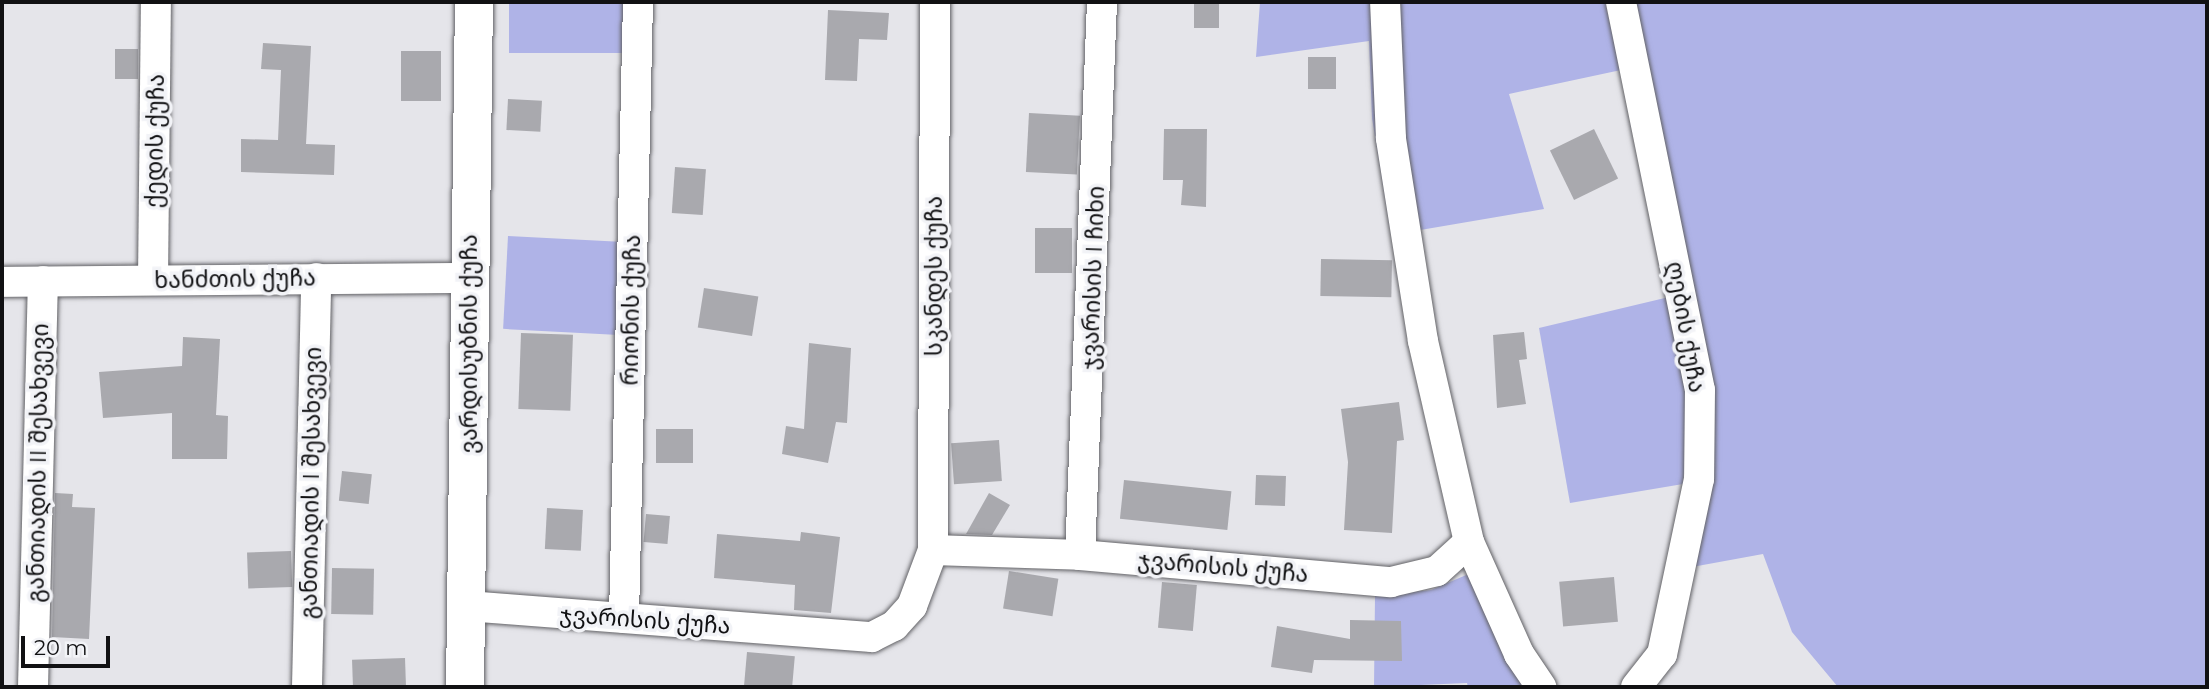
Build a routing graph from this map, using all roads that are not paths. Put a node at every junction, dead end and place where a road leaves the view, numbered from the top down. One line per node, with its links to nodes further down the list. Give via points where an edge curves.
1 (156, 2): 10 (street, ქედის ქუჩა)
2 (474, 2): 9 (street, ვარდისუბნის ქუჩა)
3 (638, 2): 17 (street, რიონის ქუჩა)
4 (935, 2): 14 (street, სკანდეს ქუჩა)
5 (1102, 2): 15 (street, ჯვარისის I ჩიხი)
6 (1385, 2): 13 (street, via 1391,138 1423,341)
7 (1621, 2): 22 (street, ღების ქუჩა, via 1700,390 1699,479 1662,654)
8 (316, 278): 9 (street, ხანძთის ქუჩა); 10 (street, ხანძთის ქუჩა); 19 (street, განთიადის I შესახვევი)
9 (468, 278): 16 (street, ვარდისუბნის ქუჩა)
10 (153, 280): 11 (street, ხანძთის ქუჩა)
11 (43, 281): 12 (street, ხანძთის ქუჩა); 18 (street, განთიადის II შესახვევი)
12 (2, 282)
13 (1469, 542): 15 (street, ჯვარისის ქუჩა, via 1437,571 1391,582); 21 (street, via 1519,654)
14 (933, 550): 15 (street, ჯვარისის ქუჩა); 17 (street, ჯვარისის ქუჩა, via 912,606 894,626 872,637)
15 (1080, 555)
16 (467, 606): 17 (street, ჯვარისის ქუჩა); 20 (street, ვარდისუბნის ქუჩა)
17 (624, 618)
18 (33, 687)
19 (307, 687)
20 (466, 687)
21 (1541, 687)
22 (1636, 687)

